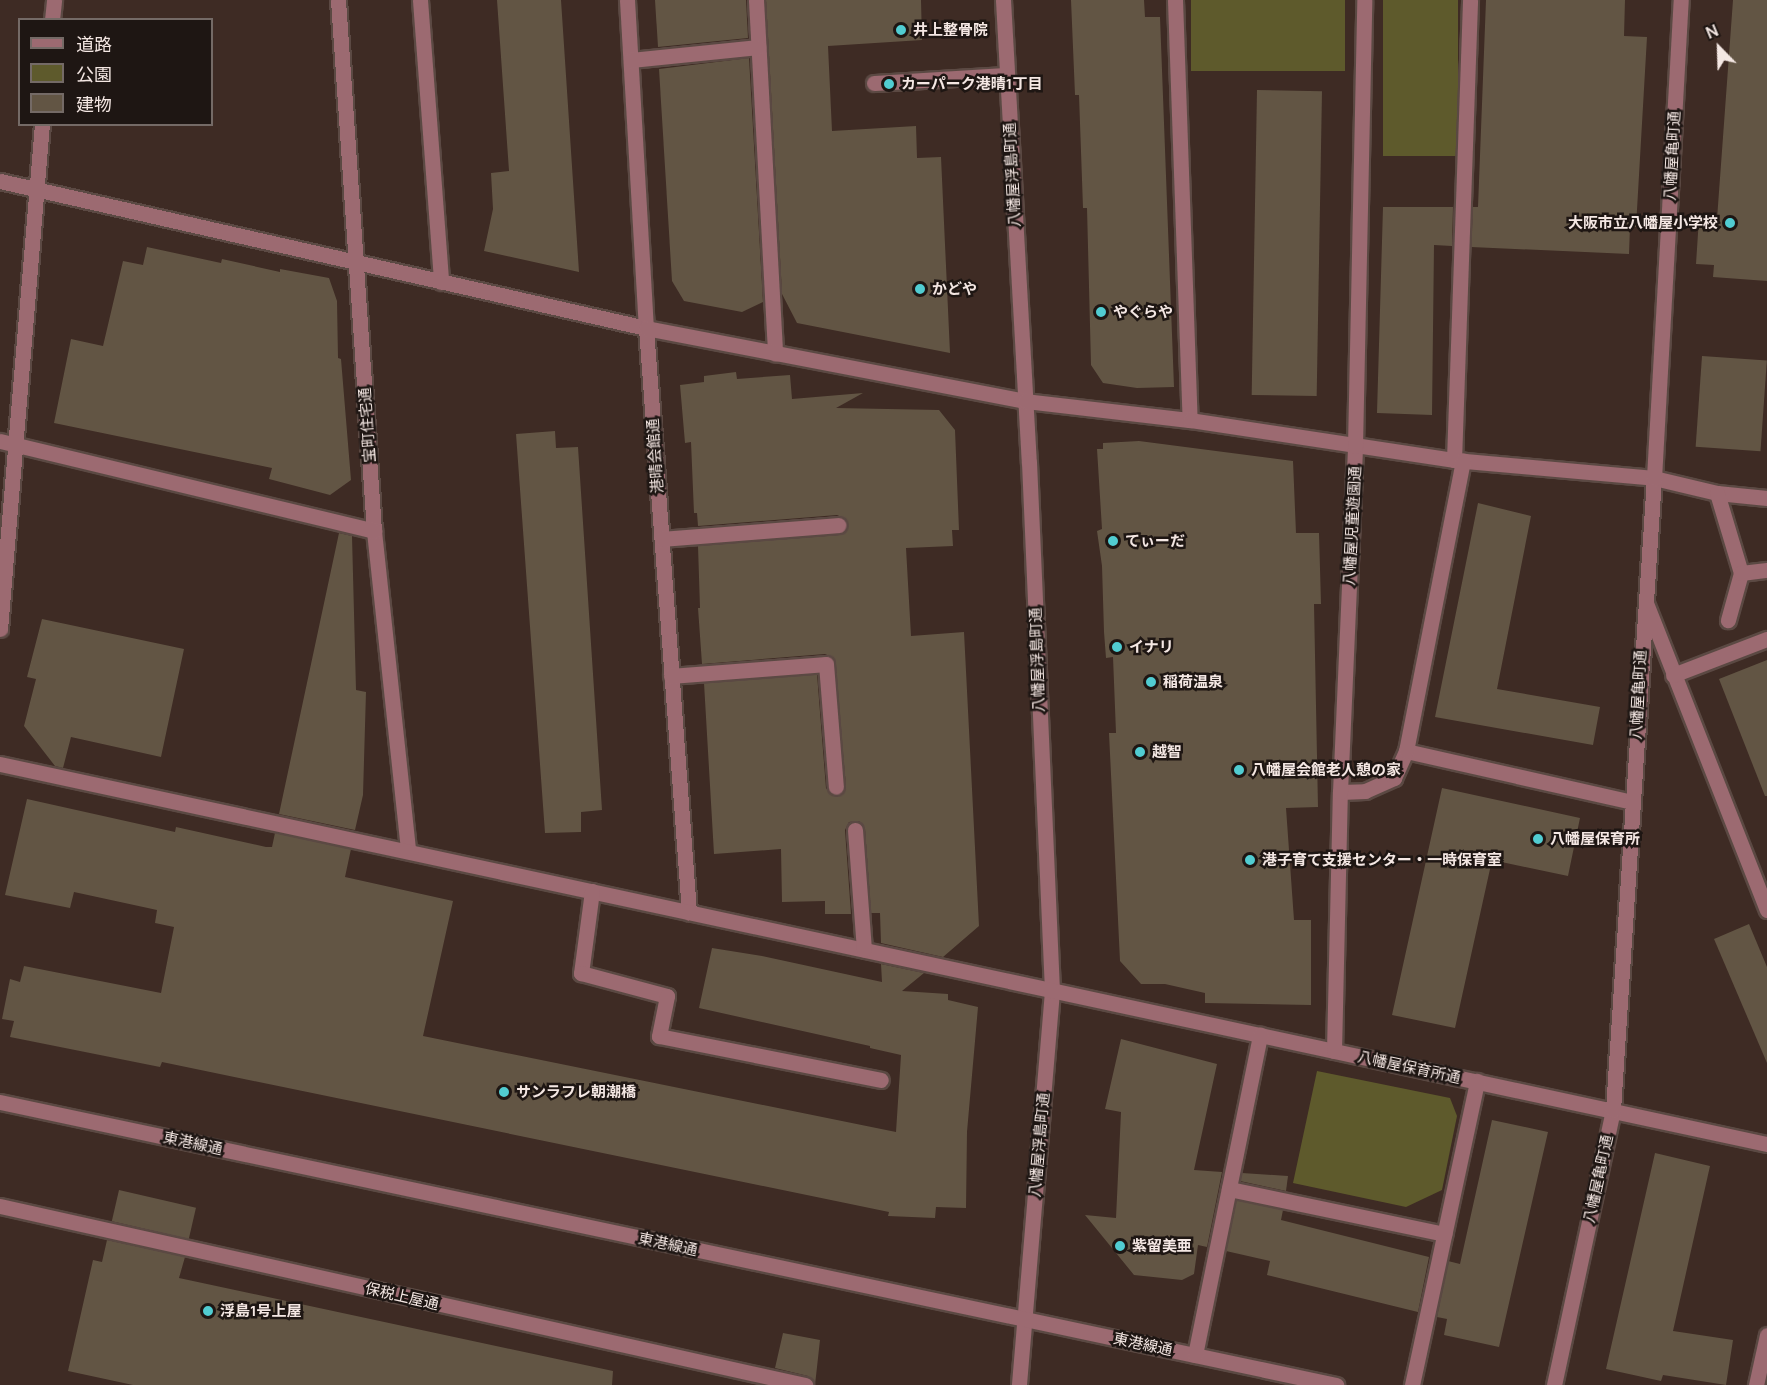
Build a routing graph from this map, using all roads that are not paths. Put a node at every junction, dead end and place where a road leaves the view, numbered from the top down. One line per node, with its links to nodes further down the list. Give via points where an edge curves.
1 (54, 0): 11 (street)
2 (338, 0): 19 (street, 宝町住宅通)
3 (420, 0): 20 (street)
4 (627, 0): 13 (street, 港晴会館通)
5 (756, 0): 12 (street)
6 (1003, 0): 14 (street, 八幡屋浮島町通)
7 (1175, 0): 24 (street)
8 (1364, 0): 26 (street, 八幡屋児童遊園通)
9 (1470, 0): 27 (street)
10 (1681, 0): 28 (street, 八幡屋亀町通)
11 (52, 18)
12 (758, 47): 13 (street); 22 (street)
13 (631, 60): 21 (street, 港晴会館通)
14 (1006, 75): 15 (street); 23 (street, 八幡屋浮島町通)
15 (874, 83)
16 (42, 126): 18 (street)
17 (0, 182): 18 (street)
18 (36, 191): 19 (street); 25 (street)
19 (356, 263): 20 (street); 32 (street, 宝町住宅通)
20 (441, 282): 21 (street)
21 (646, 328): 22 (street); 33 (street, 港晴会館通)
22 (775, 353): 23 (street)
23 (1025, 401): 24 (street); 53 (street, 八幡屋浮島町通)
24 (1190, 420): 26 (street)
25 (7, 442): 32 (street); 38 (street)
26 (1356, 446): 27 (street); 45 (street, 八幡屋児童遊園通)
27 (1458, 460): 28 (street); 42 (street)
28 (1654, 478): 29 (street); 36 (street, 八幡屋亀町通)
29 (1717, 493): 30 (street); 35 (street)
30 (1767, 498)
31 (838, 525): 33 (street)
32 (374, 531): 48 (street, 宝町住宅通)
33 (662, 539): 41 (street, 港晴会館通)
34 (1767, 570): 35 (street)
35 (1741, 573): 37 (street)
36 (1644, 598): 40 (street); 46 (street, 八幡屋亀町通)
37 (1728, 621)
38 (0, 629)
39 (1767, 639): 40 (street)
40 (1673, 675): 50 (street)
41 (671, 676): 44 (street, via 826,664); 51 (street, 港晴会館通)
42 (1406, 751): 45 (street, via 1394,778 1365,791); 46 (street)
43 (0, 764): 48 (street, 八幡屋保育所通)
44 (836, 787)
45 (1340, 792): 55 (street, 八幡屋児童遊園通)
46 (1632, 802): 59 (street, 八幡屋亀町通)
47 (855, 830): 52 (street)
48 (408, 849): 49 (street, 八幡屋保育所通)
49 (592, 891): 51 (street, 八幡屋保育所通); 56 (street, via 581,974 667,996 659,1036)
50 (1767, 910)
51 (689, 912): 52 (street, 八幡屋保育所通)
52 (864, 950): 53 (street, 八幡屋保育所通)
53 (1052, 991): 54 (street, 八幡屋保育所通); 64 (street, 八幡屋浮島町通)
54 (1260, 1035): 55 (street, 八幡屋保育所通); 61 (street)
55 (1334, 1051): 57 (street, 八幡屋保育所通)
56 (881, 1080)
57 (1477, 1081): 59 (street, 八幡屋保育所通); 63 (street)
58 (0, 1102): 64 (street, 東港線通)
59 (1613, 1110): 60 (street, 八幡屋保育所通); 71 (street, 八幡屋亀町通)
60 (1767, 1144)
61 (1229, 1189): 63 (street); 66 (street)
62 (0, 1206): 67 (street, 保税上屋通)
63 (1444, 1234): 70 (street)
64 (1024, 1319): 66 (street, 東港線通); 68 (street, 八幡屋浮島町通)
65 (1767, 1335): 72 (street)
66 (1195, 1355): 69 (street, 東港線通)
67 (805, 1385)
68 (1019, 1385)
69 (1336, 1385)
70 (1412, 1385)
71 (1554, 1385)
72 (1756, 1385)

